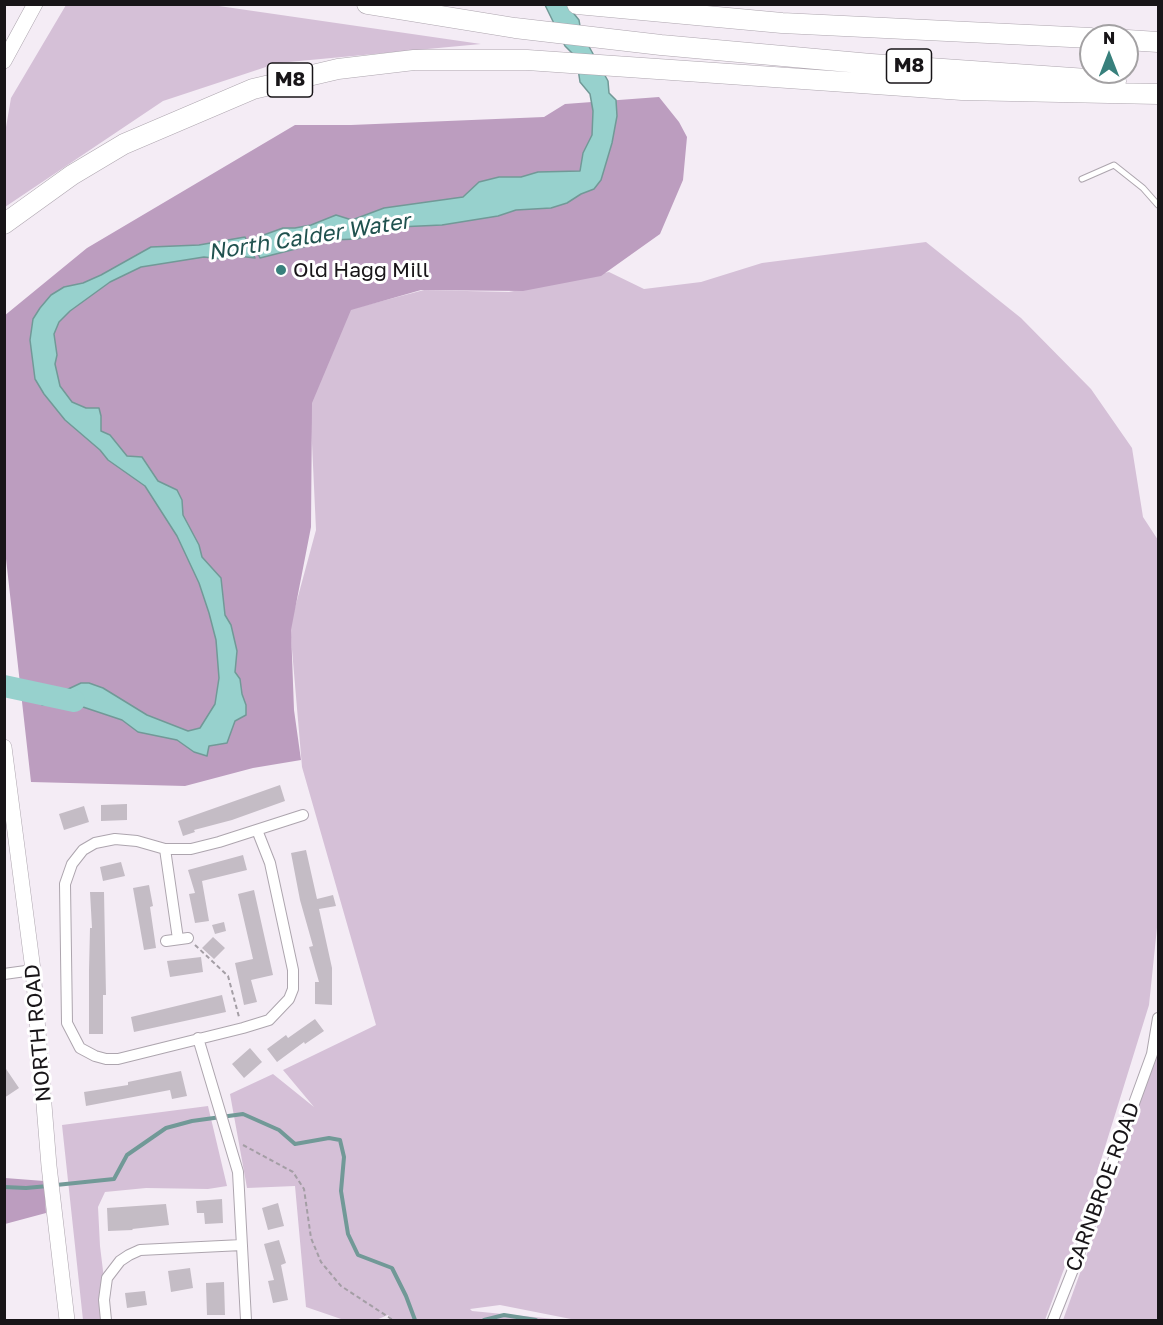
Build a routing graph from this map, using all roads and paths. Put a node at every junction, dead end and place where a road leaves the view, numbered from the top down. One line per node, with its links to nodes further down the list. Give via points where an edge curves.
1 (367, 4): 10 (highway, M8, via 515,28 661,45)
2 (577, 4): 5 (highway, M8)
3 (683, 4): 5 (highway, M8)
4 (33, 7): 9 (main road)
5 (782, 23): 6 (highway, M8)
6 (1079, 37)
7 (1139, 41): 8 (highway)
8 (1158, 42)
9 (4, 61)
10 (1158, 84)
11 (1158, 94): 14 (highway, M8, via 962,90 527,60 414,60 338,69 253,89 124,144 72,175)
12 (1082, 178): 13 (lane, via 1114,165)
13 (1158, 204)
14 (4, 224)
15 (4, 747): 21 (main road, NORTH ROAD)
16 (303, 815): 17 (street)
17 (257, 830): 18 (street, via 191,849); 24 (street, via 270,863 293,970 293,989 269,1020)
18 (165, 849): 19 (street); 25 (street, via 115,838 83,850 72,864 65,884 67,1023 80,1048 106,1059)
19 (183, 938): 20 (street); 24 (path, via 228,976)
20 (166, 941)
21 (33, 970): 22 (street); 28 (main road, NORTH ROAD, via 49,1166)
22 (4, 974)
23 (1158, 1018): 32 (street, CARNBROE ROAD, via 1152,1054)
24 (243, 1028): 25 (street)
25 (198, 1038): 26 (street)
26 (226, 1132): 27 (street, via 238,1172); 31 (path, via 293,1173 304,1189 311,1238 321,1262 341,1286)
27 (242, 1245): 29 (street, via 140,1250 129,1255 107,1278); 30 (street)
28 (67, 1320)
29 (106, 1320)
30 (246, 1320)
31 (393, 1320)
32 (1053, 1320)

